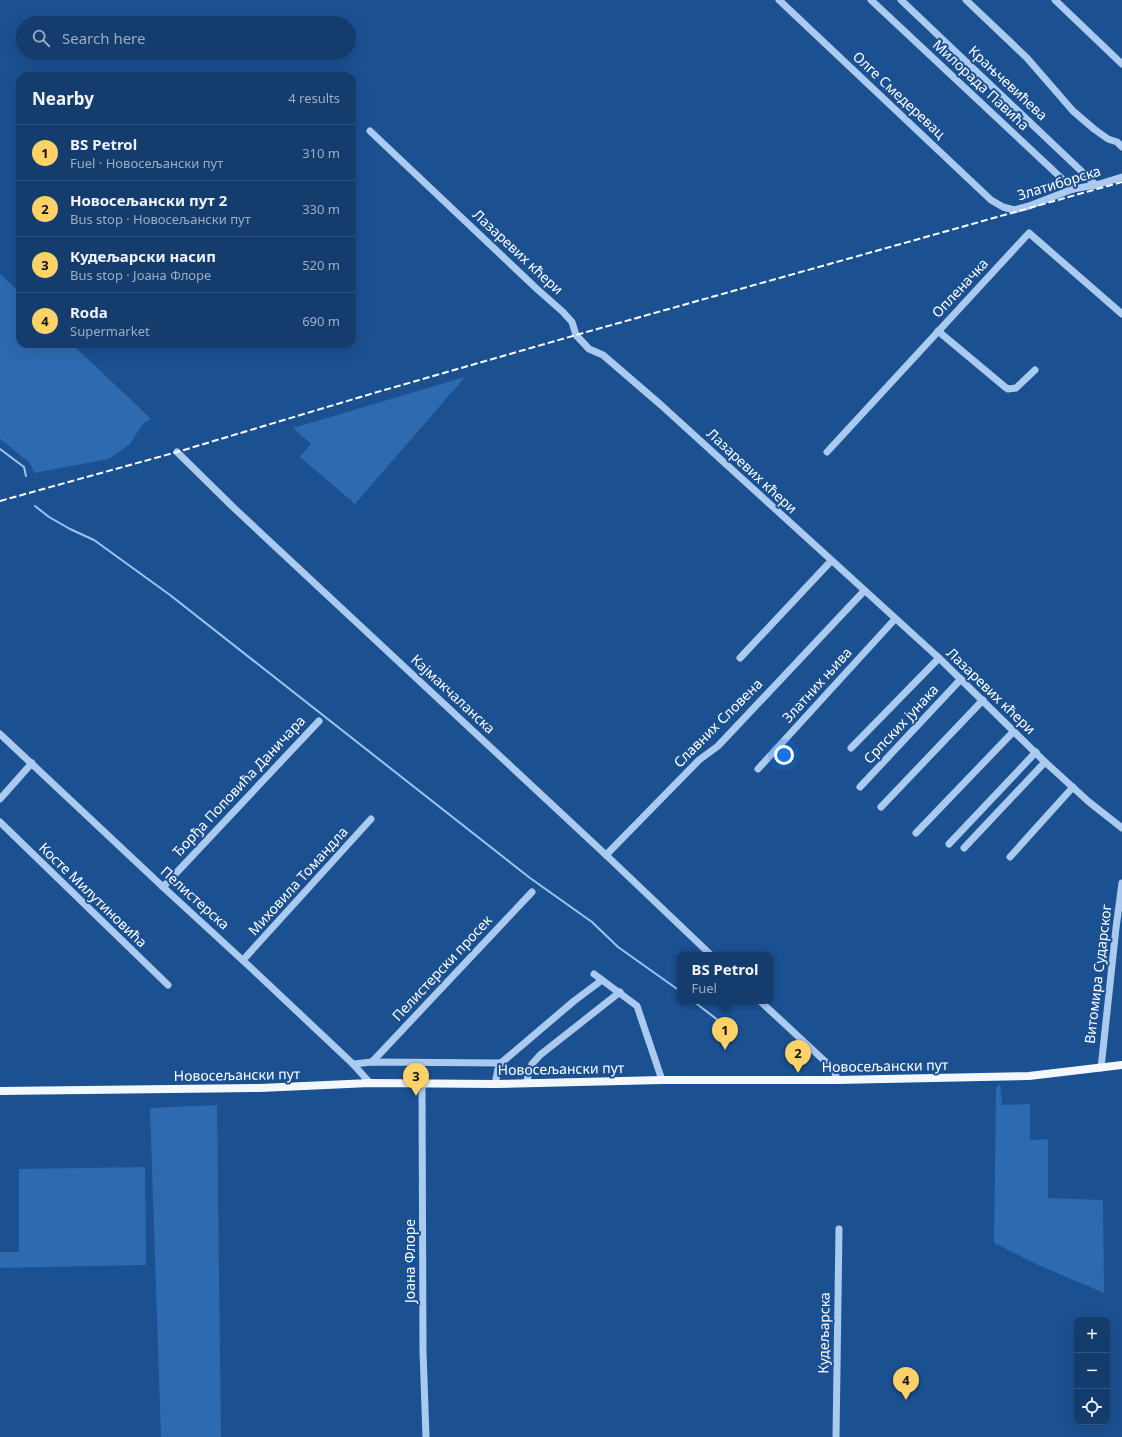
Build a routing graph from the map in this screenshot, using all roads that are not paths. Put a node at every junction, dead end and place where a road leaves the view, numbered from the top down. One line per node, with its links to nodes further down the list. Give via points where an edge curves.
1 (779, 0): 12 (street, Олге Смедеревац, via 991,200)
2 (871, 0): 11 (street, Милорада Павића)
3 (901, 0): 10 (street, Крањчевићева)
4 (966, 0): 8 (street, via 1027,58 1073,111 1094,129)
5 (1055, 0): 6 (street)
6 (1122, 64)
7 (370, 131): 18 (street, Лазаревих кћери, via 564,312 572,322 576,335 589,349 603,355)
8 (1122, 146)
9 (1122, 177): 10 (street, Златиборска)
10 (1096, 185): 11 (street, Златиборска)
11 (1073, 189): 12 (street, Златиборска, via 1014,210)
12 (1003, 207)
13 (1122, 314): 14 (street, Опленачка, via 1029,233)
14 (938, 331): 15 (street, via 1008,389 1016,388); 17 (street, Опленачка)
15 (1035, 370)
16 (177, 452): 43 (street, Кајмакчаланска)
17 (827, 452)
18 (831, 561): 19 (street, Лазаревих кћери); 21 (street)
19 (864, 591): 20 (street, Лазаревих кћери); 43 (street, Славних Словена, via 718,746 699,760)
20 (895, 618): 22 (street, Лазаревих кћери); 32 (street, Златних њива)
21 (740, 658)
22 (939, 658): 23 (street, Лазаревих кћери); 28 (street)
23 (961, 679): 24 (street, Лазаревих кћери); 33 (street, Српских јунака)
24 (983, 700): 26 (street, Лазаревих кћери); 36 (street)
25 (319, 721): 46 (street, Ђорђа Поповића Даничара)
26 (1014, 731): 29 (street, Лазаревих кћери); 40 (street)
27 (0, 734): 31 (street, Пелистерска)
28 (851, 748)
29 (1036, 752): 30 (street, Лазаревих кћери); 41 (street)
30 (1045, 762): 34 (street, Лазаревих кћери); 42 (street)
31 (32, 763): 35 (street); 46 (street, Пелистерска)
32 (758, 769)
33 (860, 787)
34 (1073, 787): 39 (street, Лазаревих кћери); 44 (street)
35 (0, 799)
36 (881, 807)
37 (371, 819): 49 (street, Миховила Томандла)
38 (0, 822): 52 (street, Косте Милутиновића)
39 (1122, 828)
40 (916, 833)
41 (948, 844)
42 (964, 848)
43 (606, 855): 48 (street, Кајмакчаланска)
44 (1010, 857)
45 (1122, 883): 59 (street, Витомира Сударског)
46 (162, 887): 49 (street, Пелистерска)
47 (532, 892): 55 (street, Пелистерски просек)
48 (708, 952)
49 (243, 960): 57 (street, Пелистерска)
50 (594, 974): 51 (street)
51 (602, 980): 53 (street); 56 (street)
52 (168, 985)
53 (620, 992): 60 (street, via 638,1008); 62 (street, via 540,1055 532,1064)
54 (763, 1004): 61 (street, via 829,1065)
55 (372, 1062): 56 (street); 57 (street)
56 (501, 1063): 65 (street)
57 (353, 1064): 63 (street, Пелистерска)
58 (1122, 1066): 59 (main road, Новосељански пут)
59 (1101, 1068): 61 (main road, Новосељански пут, via 1029,1076)
60 (662, 1080): 61 (main road, Новосељански пут); 62 (main road, Новосељански пут)
61 (837, 1080)
62 (526, 1083): 65 (main road, Новосељански пут)
63 (370, 1084): 64 (main road, Новосељански пут); 66 (main road, Новосељански пут)
64 (422, 1084): 65 (main road, Новосељански пут); 68 (street, Јоана Флоре, via 423,1351)
65 (495, 1084)
66 (0, 1091)
67 (839, 1229): 69 (street, Кудељарска)
68 (426, 1437)
69 (836, 1437)

